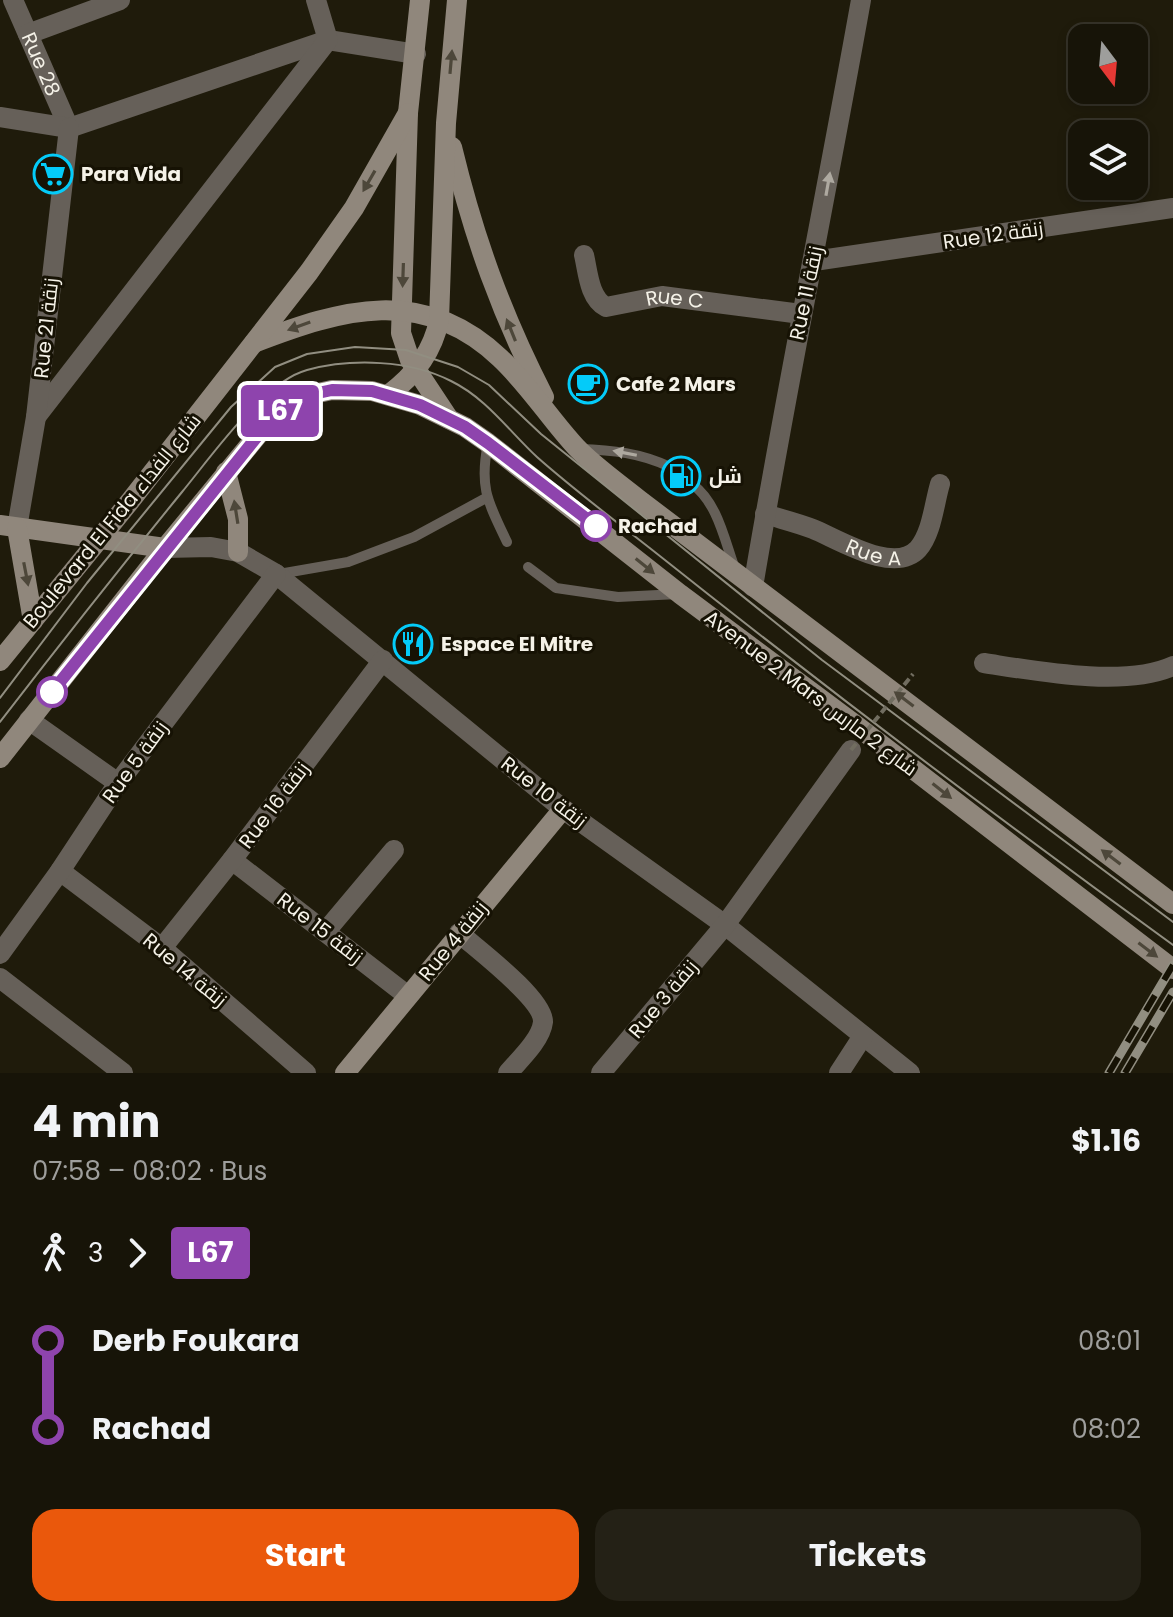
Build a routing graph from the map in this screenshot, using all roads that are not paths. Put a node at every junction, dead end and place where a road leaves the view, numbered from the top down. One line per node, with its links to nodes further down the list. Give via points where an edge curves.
1 (13, 0): 7 (street, Rue 28)
2 (120, 0): 7 (street)
3 (316, 0): 8 (street)
4 (420, 0): 9 (main road)
5 (457, 0): 12 (main road, one-way to 5)
6 (861, 0): 16 (street, Rue 11 زنقة, one-way to 6)
7 (28, 34): 13 (street, Rue 28)
8 (328, 40): 9 (street); 13 (street); 23 (street)
9 (416, 54): 10 (main road)
10 (408, 113): 17 (main road, one-way to 17); 20 (main road, Boulevard El Fida شارع الفداء, one-way to 20, via 354,208)
11 (0, 117): 13 (street)
12 (446, 123): 19 (main road); 25 (main road, one-way to 12, via 494,287 470,222)
13 (69, 128): 23 (street, Rue 21 زنقة)
14 (1173, 208): 16 (street, Rue 12 زنقة)
15 (584, 255): 18 (street, Rue C, via 594,293 606,307 662,296)
16 (814, 261): 18 (street, Rue 11 زنقة)
17 (402, 310): 19 (main road); 20 (main road, one-way to 20, via 333,315); 21 (main road, via 401,333)
18 (801, 314): 33 (street, Rue 11 زنقة)
19 (439, 320): 21 (main road, via 435,338); 25 (main road, via 501,358)
20 (254, 343): 35 (main road, Boulevard El Fida شارع الفداء)
21 (416, 368): 22 (main road); 24 (main road)
22 (388, 395): 24 (main road); 29 (main road, via 332,390 304,396 276,413)
23 (36, 417): 34 (street, Rue 21 زنقة)
24 (449, 419): 26 (main road, Avenue 2 Mars شارع 2 مارس)
25 (558, 425): 27 (main road)
26 (488, 443): 32 (lane, via 483,468); 42 (main road, Avenue 2 Mars شارع 2 مارس, one-way to 42)
27 (578, 448): 28 (lane, one-way to 27, via 617,450); 41 (main road)
28 (670, 467)
29 (226, 472): 37 (main road); 38 (main road, one-way to 29, via 238,519)
30 (692, 484): 41 (lane, via 715,513)
31 (940, 484): 33 (street, Rue A, via 926,535 916,551 899,557 861,551)
32 (486, 498): 36 (lane); 40 (lane, via 414,537 348,562)
33 (765, 514): 41 (street, Rue 11 زنقة)
34 (8, 526): 35 (main road); 43 (main road, one-way to 43)
35 (98, 539): 37 (main road); 43 (main road, Boulevard El Fida شارع الفداء)
36 (507, 542)
37 (165, 548): 38 (street, Rue 10 زنقة); 48 (main road)
38 (238, 552): 40 (street, Rue 10 زنقة)
39 (528, 567): 42 (lane, via 556,588 618,597)
40 (276, 574): 44 (street, Rue 10 زنقة); 51 (street, Rue 5 زنقة)
41 (745, 581): 56 (main road, one-way to 41)
42 (680, 594): 62 (main road, Avenue 2 Mars شارع 2 مارس, one-way to 62)
43 (33, 621): 45 (main road, Boulevard El Fida شارع الفداء)
44 (383, 660): 52 (street, Rue 10 زنقة); 54 (street, Rue 16 زنقة)
45 (0, 661)
46 (984, 663): 47 (street, via 1107,676)
47 (1173, 666)
48 (29, 720): 50 (main road); 51 (street)
49 (851, 750): 57 (street, Rue 3 زنقة)
50 (0, 758)
51 (118, 783): 55 (street, Rue 5 زنقة)
52 (563, 809): 57 (street, Rue 10 زنقة); 59 (main road, Rue 4 زنقة)
53 (394, 850): 58 (street)
54 (232, 860): 58 (street, Rue 15 زنقة); 60 (street, Rue 16 زنقة)
55 (60, 871): 60 (street, Rue 14 زنقة); 61 (street, Rue 5 زنقة)
56 (1173, 904)
57 (725, 925): 65 (street, Rue 10 زنقة); 70 (street, Rue 3 زنقة)
58 (326, 931): 64 (street, Rue 15 زنقة)
59 (459, 933): 64 (main road, Rue 4 زنقة); 69 (street, via 540,1010 538,1035)
60 (162, 948): 67 (street, Rue 14 زنقة)
61 (0, 954)
62 (1173, 969)
63 (0, 978): 66 (street)
64 (408, 996): 68 (main road, Rue 4 زنقة)
65 (863, 1036): 71 (street); 72 (street, Rue 10 زنقة)
66 (123, 1073)
67 (306, 1073)
68 (345, 1073)
69 (508, 1073)
70 (602, 1073)
71 (839, 1073)
72 (910, 1073)

